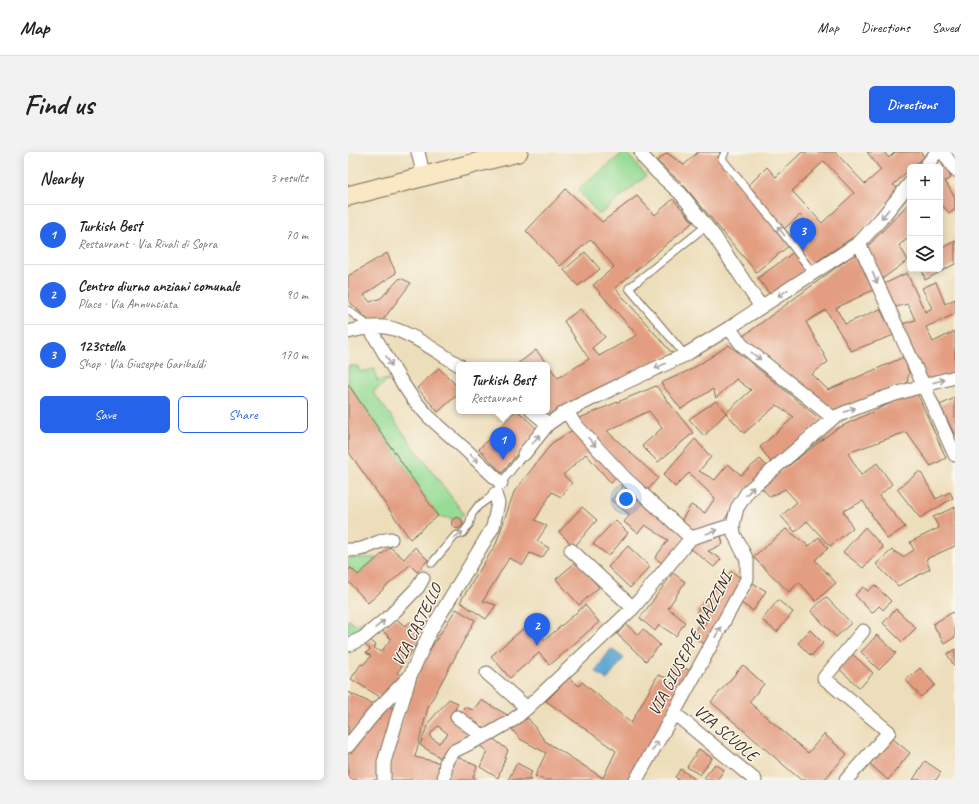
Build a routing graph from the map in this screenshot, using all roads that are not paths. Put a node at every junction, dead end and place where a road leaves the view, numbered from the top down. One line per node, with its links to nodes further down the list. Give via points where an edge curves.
1 (418, 152): 9 (street)
2 (518, 152): 9 (main road)
3 (642, 152): 12 (street, via 643,157 681,194)
4 (725, 152): 14 (lane, one-way to 4, via 722,159)
5 (937, 152): 7 (street)
6 (943, 152): 8 (street)
7 (927, 164)
8 (955, 170)
9 (424, 177): 11 (main road)
10 (907, 188): 13 (street, one-way to 13)
11 (350, 194)
12 (706, 226): 15 (street); 20 (lane, via 630,288)
13 (858, 243): 14 (street); 23 (street, one-way to 23)
14 (813, 273): 15 (street, one-way to 15)
15 (761, 307): 18 (street)
16 (348, 310): 17 (lane)
17 (367, 325): 19 (street); 21 (street, via 386,327 404,333); 30 (street, one-way to 30, via 413,399 466,450)
18 (730, 328): 20 (street); 26 (street, one-way to 26, via 742,345)
19 (348, 332)
20 (685, 355): 24 (street, one-way to 24)
21 (456, 363)
22 (955, 377): 23 (street, one-way to 22)
23 (922, 386): 26 (street, one-way to 23); 29 (street)
24 (567, 412): 27 (street); 32 (street, one-way to 32, via 574,423 625,478)
25 (536, 414): 27 (street)
26 (833, 418): 31 (street, one-way to 26, via 737,508 748,491)
27 (548, 424): 28 (street, one-way to 27)
28 (524, 454): 30 (lane)
29 (955, 455)
30 (498, 489): 36 (lane, one-way to 30, via 455,536 463,533 478,506); 42 (street, VIA CASTELLO, via 493,527 431,630)
31 (733, 525): 32 (street, one-way to 31); 44 (street, VIA GIUSEPPE MAZZINI, one-way to 31, via 747,578 747,560 734,534)
32 (691, 538): 38 (street)
33 (391, 540): 34 (street, via 380,540 367,548)
34 (348, 550)
35 (571, 550): 38 (street)
36 (432, 564)
37 (423, 578): 40 (street, one-way to 37, via 363,638 392,614 418,587)
38 (633, 608): 43 (street)
39 (863, 631): 48 (street, via 824,678 889,732)
40 (348, 645)
41 (487, 673): 43 (street)
42 (410, 676): 47 (street, via 377,710); 49 (street, VIA CASTELLO, via 384,762)
43 (527, 708): 46 (street, via 513,720)
44 (674, 713): 51 (street, VIA GIUSEPPE MAZZINI, one-way to 44); 52 (street, VIA SCUOLE)
45 (457, 717): 46 (street)
46 (483, 736): 50 (street, via 452,752 446,762)
47 (348, 746)
48 (850, 779)
49 (384, 780)
50 (444, 780)
51 (636, 780)
52 (755, 780)

